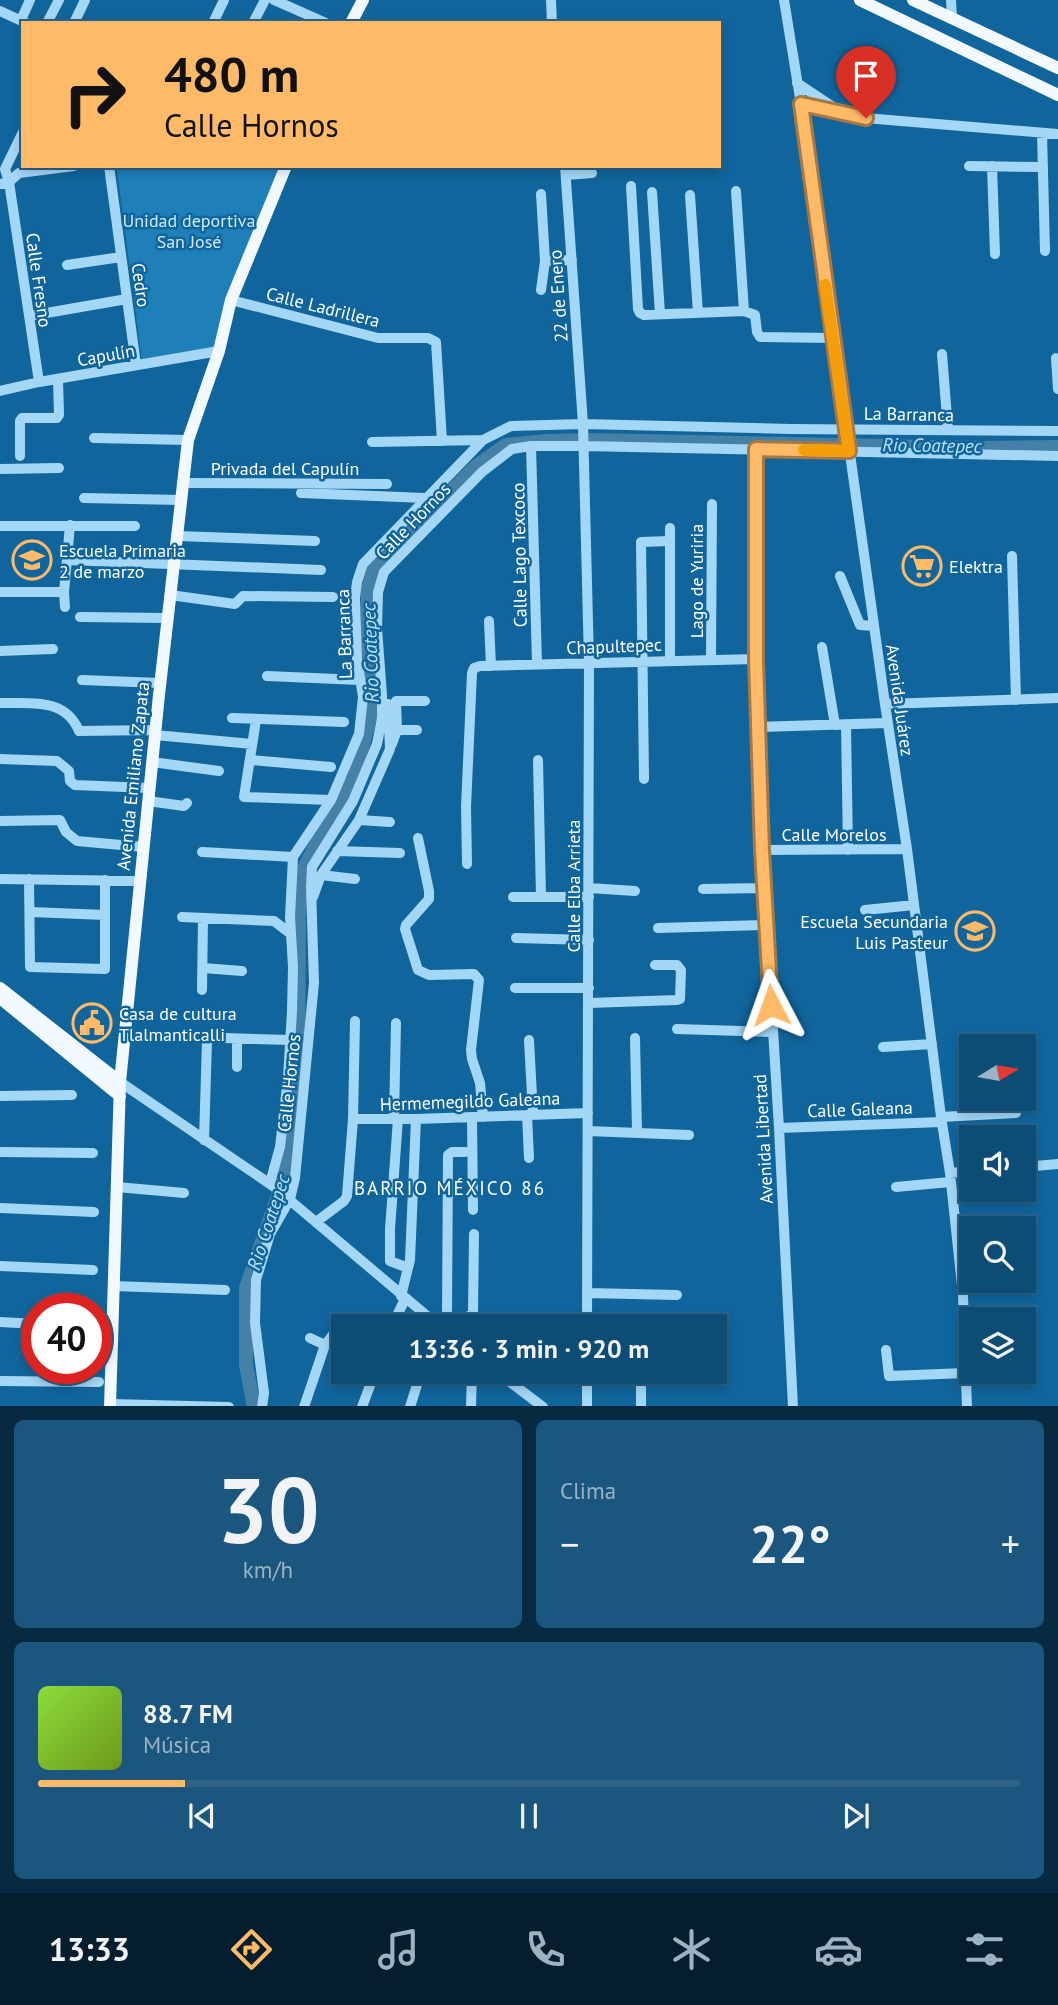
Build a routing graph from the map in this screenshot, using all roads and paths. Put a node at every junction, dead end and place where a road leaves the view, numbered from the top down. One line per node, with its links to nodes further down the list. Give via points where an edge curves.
1 (30, 0): 16 (street)
2 (59, 0): 17 (street)
3 (85, 0): 18 (street)
4 (224, 0): 19 (street)
5 (265, 0): 20 (street)
6 (274, 0): 21 (street)
7 (363, 0): 22 (main road)
8 (551, 0): 23 (street)
9 (784, 0): 25 (street, Avenida Juárez)
10 (860, 0): 26 (main road)
11 (913, 0): 14 (main road)
12 (951, 0): 14 (street)
13 (0, 11): 15 (street)
14 (952, 18): 24 (main road)
15 (22, 21)
16 (24, 21)
17 (48, 21)
18 (75, 21)
19 (214, 21)
20 (254, 21)
21 (321, 21)
22 (352, 21)
23 (552, 21)
24 (1058, 68)
25 (797, 83): 27 (street, Avenida Juárez); 28 (street)
26 (1058, 94)
27 (801, 104): 28 (street); 61 (street, Avenida Juárez)
28 (843, 114): 29 (street)
29 (1042, 133): 30 (street); 34 (street)
30 (1058, 134)
31 (21, 136): 38 (street)
32 (969, 166): 33 (street)
33 (992, 166): 34 (street); 49 (street)
34 (1043, 167): 48 (street)
35 (58, 168): 40 (street)
36 (109, 168): 50 (street, Cedro)
37 (285, 168): 56 (main road, Avenida Emiliano Zapata)
38 (3, 169): 40 (street); 42 (street, Calle Fresno)
39 (565, 171): 41 (street); 51 (street, 22 de Enero)
40 (19, 173): 42 (street)
41 (592, 173)
42 (5, 183): 60 (street, Calle Fresno)
43 (631, 186): 59 (street, via 638,309 644,316)
44 (736, 191): 57 (street)
45 (652, 192): 59 (street)
46 (541, 194): 52 (street)
47 (690, 195): 58 (street)
48 (1045, 251)
49 (995, 254)
50 (121, 257): 53 (street); 55 (street, Cedro)
51 (572, 260): 52 (street); 70 (street, 22 de Enero)
52 (545, 261): 54 (street)
53 (67, 265)
54 (541, 290)
55 (127, 299): 60 (street); 65 (street, Cedro)
56 (231, 300): 62 (main road, Avenida Emiliano Zapata); 77 (street, Calle Ladrillera, via 378,338 436,342)
57 (744, 311): 58 (street); 61 (street, via 755,315 760,337)
58 (698, 313): 59 (street)
59 (660, 314)
60 (29, 316): 67 (street, Calle Fresno)
61 (833, 338): 73 (street, Avenida Juárez)
62 (219, 351): 65 (street, Capulín); 75 (main road, Avenida Emiliano Zapata)
63 (942, 355): 71 (street)
64 (1056, 358): 68 (street)
65 (136, 365): 66 (street, Capulín)
66 (58, 379): 67 (street, Capulín); 83 (street, via 59,415 22,418)
67 (39, 382): 69 (street, Capulín)
68 (1058, 388)
69 (0, 391)
70 (583, 425): 73 (street, La Barranca); 76 (street, La Barranca, via 512,426); 79 (street, 22 de Enero)
71 (948, 430): 72 (street, La Barranca); 73 (street, La Barranca)
72 (1058, 431)
73 (847, 433): 82 (street, Avenida Juárez)
74 (94, 438): 75 (street)
75 (188, 440): 87 (main road, Avenida Emiliano Zapata)
76 (482, 440): 77 (street); 91 (street, La Barranca)
77 (442, 441): 78 (street)
78 (372, 442)
79 (583, 445): 80 (street, Calle Hornos); 81 (street, Calle Hornos); 122 (street, Calle Elba Arrieta)
80 (531, 446): 123 (street, Calle Lago Texcoco); 129 (street, Calle Hornos, via 512,449 482,472 384,572 377,592)
81 (756, 449): 82 (street, Calle Hornos); 119 (street, Avenida Libertad)
82 (849, 450): 84 (street, Calle Hornos); 114 (street, Avenida Juárez)
83 (20, 456)
84 (1058, 456)
85 (59, 468): 86 (street)
86 (0, 469)
87 (182, 483): 88 (street, Privada del Capulín); 92 (main road, Avenida Emiliano Zapata)
88 (387, 484)
89 (301, 493): 91 (street)
90 (84, 498): 92 (street)
91 (425, 498): 127 (street, La Barranca, via 363,564 355,598)
92 (181, 500): 98 (main road, Avenida Emiliano Zapata)
93 (712, 503): 118 (street, Lago de Yuriria)
94 (70, 525): 95 (street); 96 (street); 102 (street)
95 (0, 526)
96 (135, 526)
97 (670, 528): 100 (street)
98 (177, 536): 99 (street); 103 (main road, Avenida Emiliano Zapata)
99 (315, 541)
100 (670, 541): 120 (street, via 641,542); 121 (street)
101 (1012, 556): 131 (street)
102 (68, 560): 103 (street); 107 (street)
103 (174, 563): 104 (street); 108 (main road, Avenida Emiliano Zapata)
104 (321, 570)
105 (840, 576): 114 (street, via 860,625)
106 (0, 592): 107 (street)
107 (64, 592): 110 (street)
108 (170, 595): 109 (street, via 235,604 243,596); 112 (main road, Avenida Emiliano Zapata)
109 (333, 597)
110 (65, 607)
111 (80, 617): 112 (street)
112 (168, 618): 128 (main road, Avenida Emiliano Zapata)
113 (489, 621): 124 (street)
114 (874, 626): 134 (street, Avenida Juárez)
115 (822, 647): 139 (street)
116 (53, 649): 117 (street)
117 (0, 651)
118 (711, 659): 119 (street, Chapultepec); 121 (street, Chapultepec)
119 (756, 659): 141 (street, Avenida Libertad)
120 (643, 660): 121 (street, Chapultepec); 122 (street, Chapultepec); 153 (street)
121 (670, 660)
122 (589, 662): 123 (street, Chapultepec); 179 (street, Calle Elba Arrieta)
123 (537, 664): 124 (street, Chapultepec)
124 (491, 666): 169 (street, Chapultepec, via 474,668 472,673)
125 (267, 676): 127 (street)
126 (82, 680): 128 (street)
127 (360, 680): 155 (street, La Barranca, via 359,734)
128 (160, 683): 144 (main road, Avenida Emiliano Zapata)
129 (382, 695): 146 (street, via 388,704); 182 (street, Calle Hornos, via 377,744 353,801 312,867)
130 (1058, 698): 131 (street)
131 (1016, 700): 134 (street)
132 (425, 701): 142 (street, via 397,701)
133 (0, 703): 144 (street, via 51,704 74,720 79,731)
134 (885, 704): 138 (street, Avenida Juárez)
135 (232, 718): 136 (street)
136 (256, 720): 137 (street); 145 (street)
137 (344, 722)
138 (887, 723): 140 (street); 162 (street, Avenida Juárez)
139 (835, 725): 140 (street); 141 (street)
140 (846, 725): 164 (street)
141 (758, 727): 163 (street, Avenida Libertad)
142 (397, 730): 143 (street); 146 (street)
143 (417, 730)
144 (155, 733): 145 (street); 150 (main road, Avenida Emiliano Zapata)
145 (252, 744): 148 (street)
146 (390, 749): 157 (street)
147 (0, 759): 154 (street, via 57,761 69,771 75,785)
148 (250, 760): 151 (street); 155 (street, via 244,797)
149 (538, 760): 181 (street)
150 (152, 762): 152 (street); 154 (main road, Avenida Emiliano Zapata)
151 (331, 767)
152 (219, 771)
153 (644, 779)
154 (148, 794): 156 (street, via 184,806); 161 (main road, Avenida Emiliano Zapata)
155 (331, 800): 168 (street, La Barranca)
156 (187, 803)
157 (359, 820): 159 (street); 165 (street)
158 (0, 821): 161 (street, via 60,820 65,832 77,841)
159 (390, 822)
160 (418, 838): 223 (street, via 429,899 405,929 418,970 429,975 474,974 479,980 471,1050 480,1083)
161 (143, 847): 175 (main road, Avenida Emiliano Zapata)
162 (907, 849): 164 (street, Calle Morelos); 183 (street, Avenida Juárez)
163 (762, 850): 164 (street, Calle Morelos); 177 (street, Avenida Libertad)
164 (848, 850)
165 (337, 851): 167 (street); 170 (street)
166 (202, 852): 168 (street)
167 (400, 853)
168 (293, 857): 191 (street)
169 (467, 864)
170 (321, 875): 173 (street); 182 (street)
171 (0, 879): 172 (street)
172 (29, 879): 174 (street); 185 (street)
173 (355, 879)
174 (105, 880): 175 (street); 186 (street)
175 (139, 881): 216 (main road, Avenida Emiliano Zapata)
176 (703, 888): 177 (street)
177 (764, 888): 189 (street, Avenida Libertad)
178 (635, 891): 179 (street)
179 (589, 893): 181 (street); 193 (street, Calle Elba Arrieta)
180 (513, 897): 181 (street)
181 (541, 897)
182 (312, 902): 245 (street, Calle Hornos, via 314,983 295,1178)
183 (914, 905): 184 (street); 213 (street, Avenida Juárez)
184 (865, 910)
185 (30, 912): 186 (street); 186 (street, via 30,967 105,969)
186 (105, 915)
187 (182, 916): 188 (street)
188 (204, 918): 191 (street, via 274,921); 195 (street)
189 (766, 925): 190 (street); 206 (street, Avenida Libertad)
190 (658, 928)
191 (291, 934): 210 (street)
192 (516, 938): 193 (street)
193 (589, 940): 199 (street, Calle Elba Arrieta)
194 (655, 965): 202 (street, via 679,967 680,999)
195 (202, 968): 196 (street); 200 (street)
196 (242, 971)
197 (0, 988): 216 (main road)
198 (515, 988): 199 (street)
199 (589, 988): 202 (street, Calle Elba Arrieta)
200 (202, 990)
201 (0, 999): 219 (main road)
202 (589, 1003): 221 (street, Calle Elba Arrieta)
203 (355, 1021): 224 (street)
204 (396, 1023): 225 (street)
205 (677, 1029): 206 (street)
206 (773, 1032): 228 (street, Avenida Libertad)
207 (225, 1038): 209 (street)
208 (635, 1038): 230 (street)
209 (237, 1039): 210 (street); 215 (street)
210 (290, 1040): 241 (street)
211 (529, 1040): 222 (street)
212 (206, 1041): 232 (street)
213 (932, 1044): 214 (street); 227 (street, Avenida Juárez)
214 (883, 1047)
215 (237, 1067)
216 (120, 1082): 219 (main road, Avenida Emiliano Zapata); 232 (street)
217 (72, 1095): 218 (street)
218 (0, 1096)
219 (120, 1096): 242 (main road, Avenida Emiliano Zapata)
220 (1016, 1111): 227 (street, Calle Galeana)
221 (588, 1113): 222 (street, Hermemegildo Galeana); 229 (street, Calle Elba Arrieta)
222 (530, 1114): 223 (street, Hermemegildo Galeana); 236 (street)
223 (477, 1117): 226 (street, Hermemegildo Galeana); 247 (street)
224 (353, 1119): 225 (street, Hermemegildo Galeana); 249 (street, via 347,1196)
225 (396, 1119): 226 (street, Hermemegildo Galeana); 252 (street, via 390,1261)
226 (415, 1119): 252 (street)
227 (942, 1119): 228 (street, Calle Galeana); 240 (street, Avenida Juárez)
228 (779, 1128): 293 (street, Avenida Libertad)
229 (588, 1131): 230 (street); 256 (street, Calle Elba Arrieta)
230 (637, 1132): 231 (street)
231 (689, 1135)
232 (204, 1140): 241 (street)
233 (0, 1152): 235 (street)
234 (465, 1152): 262 (street, via 448,1156)
235 (93, 1153)
236 (529, 1158)
237 (1058, 1164): 238 (street)
238 (1036, 1166)
239 (959, 1174): 240 (street)
240 (950, 1177): 243 (street); 259 (street, Avenida Juárez)
241 (272, 1184): 245 (street)
242 (117, 1187): 244 (street); 254 (main road, Avenida Emiliano Zapata)
243 (896, 1187)
244 (184, 1193)
245 (289, 1198): 249 (street); 284 (street, Calle Hornos, via 270,1234 256,1280)
246 (0, 1208): 248 (street)
247 (472, 1210)
248 (94, 1212)
249 (316, 1222): 258 (street)
250 (474, 1234): 263 (street)
251 (0, 1266): 253 (street)
252 (408, 1268): 258 (street)
253 (93, 1270)
254 (114, 1286): 255 (street); 282 (main road, Avenida Emiliano Zapata)
255 (225, 1290)
256 (587, 1293): 257 (street); 264 (street, Calle Elba Arrieta)
257 (677, 1296)
258 (403, 1298): 260 (street); 261 (street)
259 (963, 1307)
260 (397, 1314)
261 (424, 1314)
262 (447, 1314)
263 (472, 1314)
264 (587, 1314)
265 (0, 1322): 266 (street)
266 (21, 1323)
267 (331, 1337): 269 (street)
268 (310, 1338): 269 (street)
269 (325, 1345): 285 (street)
270 (886, 1350): 271 (street, via 889,1376)
271 (959, 1373)
272 (0, 1381): 273 (street)
273 (21, 1381)
274 (370, 1384): 286 (street)
275 (417, 1384): 287 (street)
276 (472, 1384): 288 (street)
277 (513, 1384): 281 (street)
278 (587, 1384): 291 (street)
279 (641, 1384): 292 (street)
280 (966, 1384): 294 (street, Avenida Juárez)
281 (527, 1394): 289 (street); 290 (street)
282 (110, 1405): 283 (street)
283 (229, 1406)
284 (262, 1406)
285 (304, 1406)
286 (362, 1406)
287 (410, 1406)
288 (471, 1406)
289 (527, 1406)
290 (544, 1406)
291 (587, 1406)
292 (642, 1406)
293 (793, 1406)
294 (967, 1406)

